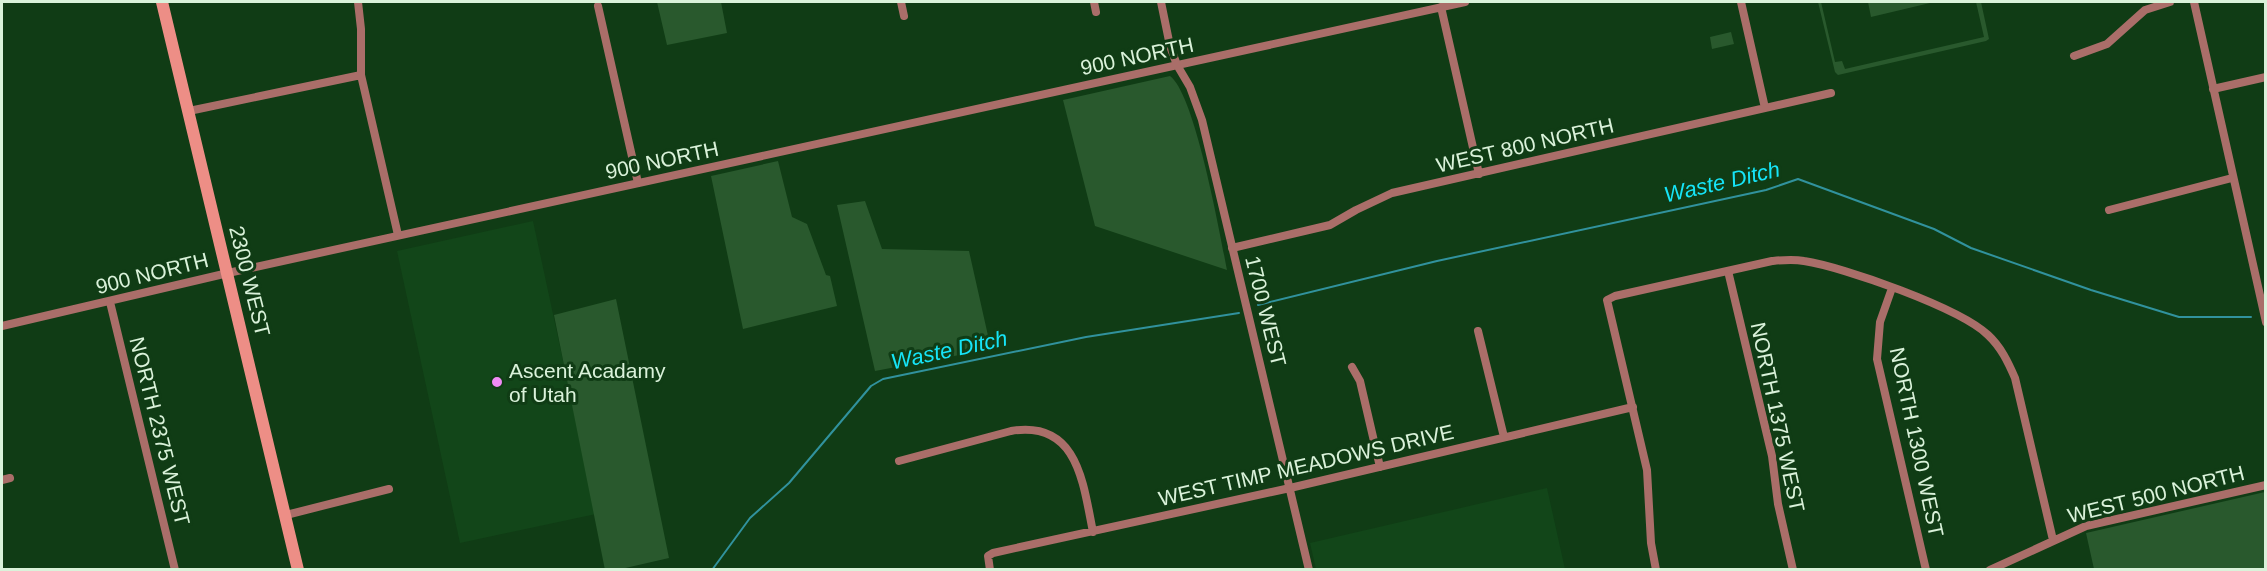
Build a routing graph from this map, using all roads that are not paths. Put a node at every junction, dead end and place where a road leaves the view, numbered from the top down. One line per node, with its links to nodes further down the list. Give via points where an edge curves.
1 (162, 2): 21 (main road, 2300 WEST)
2 (358, 2): 16 (street)
3 (901, 2): 13 (street)
4 (1094, 2): 12 (street)
5 (1161, 2): 15 (street, 1700 WEST)
6 (1465, 2): 11 (street, 900 NORTH)
7 (1741, 2): 20 (street)
8 (2170, 2): 14 (street, via 2145,10 2107,44)
9 (2194, 2): 18 (street)
10 (598, 6): 24 (street)
11 (1441, 7): 15 (street, 900 NORTH); 22 (street)
12 (1096, 12)
13 (904, 16)
14 (2074, 56)
15 (1177, 65): 24 (street, 900 NORTH); 27 (street, 1700 WEST, via 1202,120)
16 (361, 75): 21 (street); 26 (street)
17 (2265, 77): 18 (street)
18 (2213, 88): 23 (street)
19 (1831, 93): 20 (street, WEST 800 NORTH)
20 (1766, 108): 22 (street, WEST 800 NORTH)
21 (189, 111): 29 (main road, 2300 WEST)
22 (1479, 174): 27 (street, WEST 800 NORTH, via 1392,193 1330,225)
23 (2232, 178): 25 (street); 32 (street)
24 (638, 183): 26 (street, 900 NORTH)
25 (2109, 210)
26 (398, 235): 29 (street, 900 NORTH)
27 (1232, 248): 41 (street, 1700 WEST)
28 (1728, 271): 30 (street, via 1772,261 1804,261); 36 (street, via 1607,300); 51 (street, NORTH 1375 WEST, via 1772,456)
29 (228, 273): 31 (street, 900 NORTH); 43 (main road, 2300 WEST)
30 (1892, 288): 45 (street, via 1968,320 2004,354 2015,378); 52 (street, NORTH 1300 WEST, via 1877,335 1877,359)
31 (110, 302): 33 (street, 900 NORTH); 46 (street, NORTH 2375 WEST)
32 (2265, 322)
33 (2, 326)
34 (1479, 331): 37 (street)
35 (1352, 367): 39 (street, via 1360,381)
36 (1633, 407): 37 (street, WEST TIMP MEADOWS DRIVE); 50 (street, via 1647,470)
37 (1504, 437): 39 (street, WEST TIMP MEADOWS DRIVE)
38 (899, 461): 44 (street, via 1034,429 1053,436 1078,466)
39 (1380, 467): 41 (street, WEST TIMP MEADOWS DRIVE)
40 (2265, 485): 45 (street, WEST 500 NORTH, via 2086,526)
41 (1290, 488): 44 (street, WEST TIMP MEADOWS DRIVE); 49 (street, 1700 WEST)
42 (389, 489): 43 (street)
43 (286, 515): 47 (main road, 2300 WEST)
44 (1093, 532): 48 (street, WEST TIMP MEADOWS DRIVE, via 993,553 988,556)
45 (2053, 540): 53 (street, WEST 500 NORTH)
46 (175, 570)
47 (298, 570)
48 (990, 570)
49 (1309, 570)
50 (1656, 570)
51 (1793, 570)
52 (1926, 570)
53 (1990, 570)

